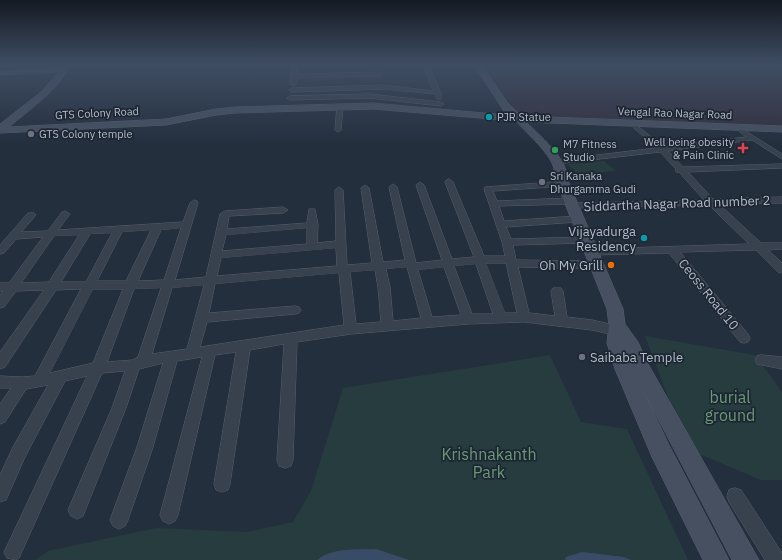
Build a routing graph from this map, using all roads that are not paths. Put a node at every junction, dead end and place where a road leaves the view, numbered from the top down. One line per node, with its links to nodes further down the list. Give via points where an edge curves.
1 (48, 90): 14 (main road)
2 (292, 90): 7 (street)
3 (412, 90): 6 (street)
4 (437, 90): 6 (street)
5 (495, 90): 12 (main road, via 504,107)
6 (438, 93): 10 (street)
7 (290, 98): 9 (street); 10 (street, via 370,96)
8 (340, 106): 9 (main road, GTS Colony Road); 11 (main road, GTS Colony Road); 15 (street)
9 (289, 108): 14 (main road, GTS Colony Road, via 216,112 166,122)
10 (442, 108): 11 (main road, GTS Colony Road); 12 (main road, GTS Colony Road)
11 (411, 109): 12 (main road, GTS Colony Road)
12 (516, 120): 13 (main road, Vengal Rao Nagar Road); 17 (main road, Vengal Rao Nagar Road); 21 (main road, via 550,159)
13 (635, 126): 16 (main road, Vengal Rao Nagar Road); 19 (street)
14 (1, 130)
15 (338, 130)
16 (741, 130): 17 (main road, Vengal Rao Nagar Road); 18 (street)
17 (782, 130)
18 (753, 138): 19 (street); 20 (street)
19 (662, 149): 21 (street); 23 (street)
20 (782, 157)
21 (556, 162): 25 (main road)
22 (782, 166): 23 (street)
23 (680, 170): 33 (street)
24 (449, 182): 59 (street)
25 (564, 183): 32 (main road); 34 (street, via 488,189)
26 (420, 185): 61 (street)
27 (393, 187): 62 (street)
28 (365, 188): 63 (street)
29 (339, 190): 51 (street)
30 (782, 200): 33 (street, Siddartha Nagar Road number 2)
31 (194, 203): 40 (street)
32 (571, 203): 33 (street, Siddartha Nagar Road number 2); 34 (street, Siddartha Nagar Road number 2); 39 (main road)
33 (712, 203): 54 (street)
34 (494, 204): 41 (street)
35 (283, 210): 46 (street, via 225,214)
36 (312, 211): 42 (street)
37 (65, 214): 47 (street)
38 (31, 215): 48 (street)
39 (577, 219): 41 (street); 49 (main road)
40 (188, 224): 43 (street); 67 (street)
41 (501, 224): 50 (street)
42 (313, 225): 46 (street); 52 (street)
43 (157, 226): 44 (street); 69 (street)
44 (119, 229): 45 (street); 68 (street)
45 (86, 232): 47 (street); 71 (street)
46 (222, 232): 57 (street)
47 (51, 234): 48 (street); 72 (street)
48 (12, 236): 55 (street)
49 (586, 240): 50 (street); 58 (main road)
50 (507, 242): 60 (street)
51 (340, 244): 52 (street); 64 (street)
52 (312, 246): 57 (street)
53 (782, 246): 54 (street)
54 (758, 247): 56 (street); 65 (street)
55 (0, 251)
56 (673, 251): 58 (street); 85 (street, Ceoss Road 10)
57 (216, 255): 66 (street)
58 (594, 259): 60 (street); 83 (main road, via 609,293)
59 (480, 260): 60 (street); 61 (street); 78 (street)
60 (512, 261): 76 (street)
61 (448, 263): 62 (street); 79 (street)
62 (412, 265): 63 (street); 81 (street)
63 (379, 266): 64 (street); 82 (street, via 384,287)
64 (343, 269): 66 (street); 84 (street)
65 (782, 269)
66 (211, 281): 67 (street); 77 (street)
67 (168, 284): 69 (street); 93 (street)
68 (90, 285): 69 (street); 71 (street); 97 (street)
69 (130, 285): 95 (street)
70 (0, 287): 72 (street)
71 (52, 287): 72 (street); 92 (street)
72 (12, 288): 74 (street)
73 (557, 290): 80 (street)
74 (0, 304)
75 (296, 310): 77 (street)
76 (524, 317): 78 (street); 80 (street)
77 (202, 318): 89 (street)
78 (501, 318): 79 (street)
79 (468, 319): 81 (street)
80 (562, 322): 83 (street)
81 (428, 323): 82 (street)
82 (387, 326): 84 (street)
83 (618, 329): 109 (main road, via 616,343 624,369 660,450); 110 (main road)
84 (351, 330): 86 (street)
85 (744, 338)
86 (291, 339): 87 (street); 101 (street)
87 (244, 345): 88 (street); 102 (street)
88 (210, 351): 89 (street); 106 (street)
89 (192, 354): 90 (street)
90 (172, 357): 93 (street); 107 (street, via 145,447)
91 (762, 360): 94 (street)
92 (0, 363)
93 (139, 363): 95 (street); 105 (street)
94 (782, 363)
95 (98, 368): 96 (street); 108 (street)
96 (61, 375): 97 (street); 103 (street, via 19,452)
97 (39, 381): 99 (street)
98 (0, 382): 99 (street)
99 (22, 383): 100 (street)
100 (0, 417)
101 (285, 460)
102 (222, 484)
103 (0, 494)
104 (735, 496): 111 (street)
105 (77, 510)
106 (169, 515)
107 (119, 520)
108 (12, 552)
109 (716, 560)
110 (746, 560)
111 (776, 560)

